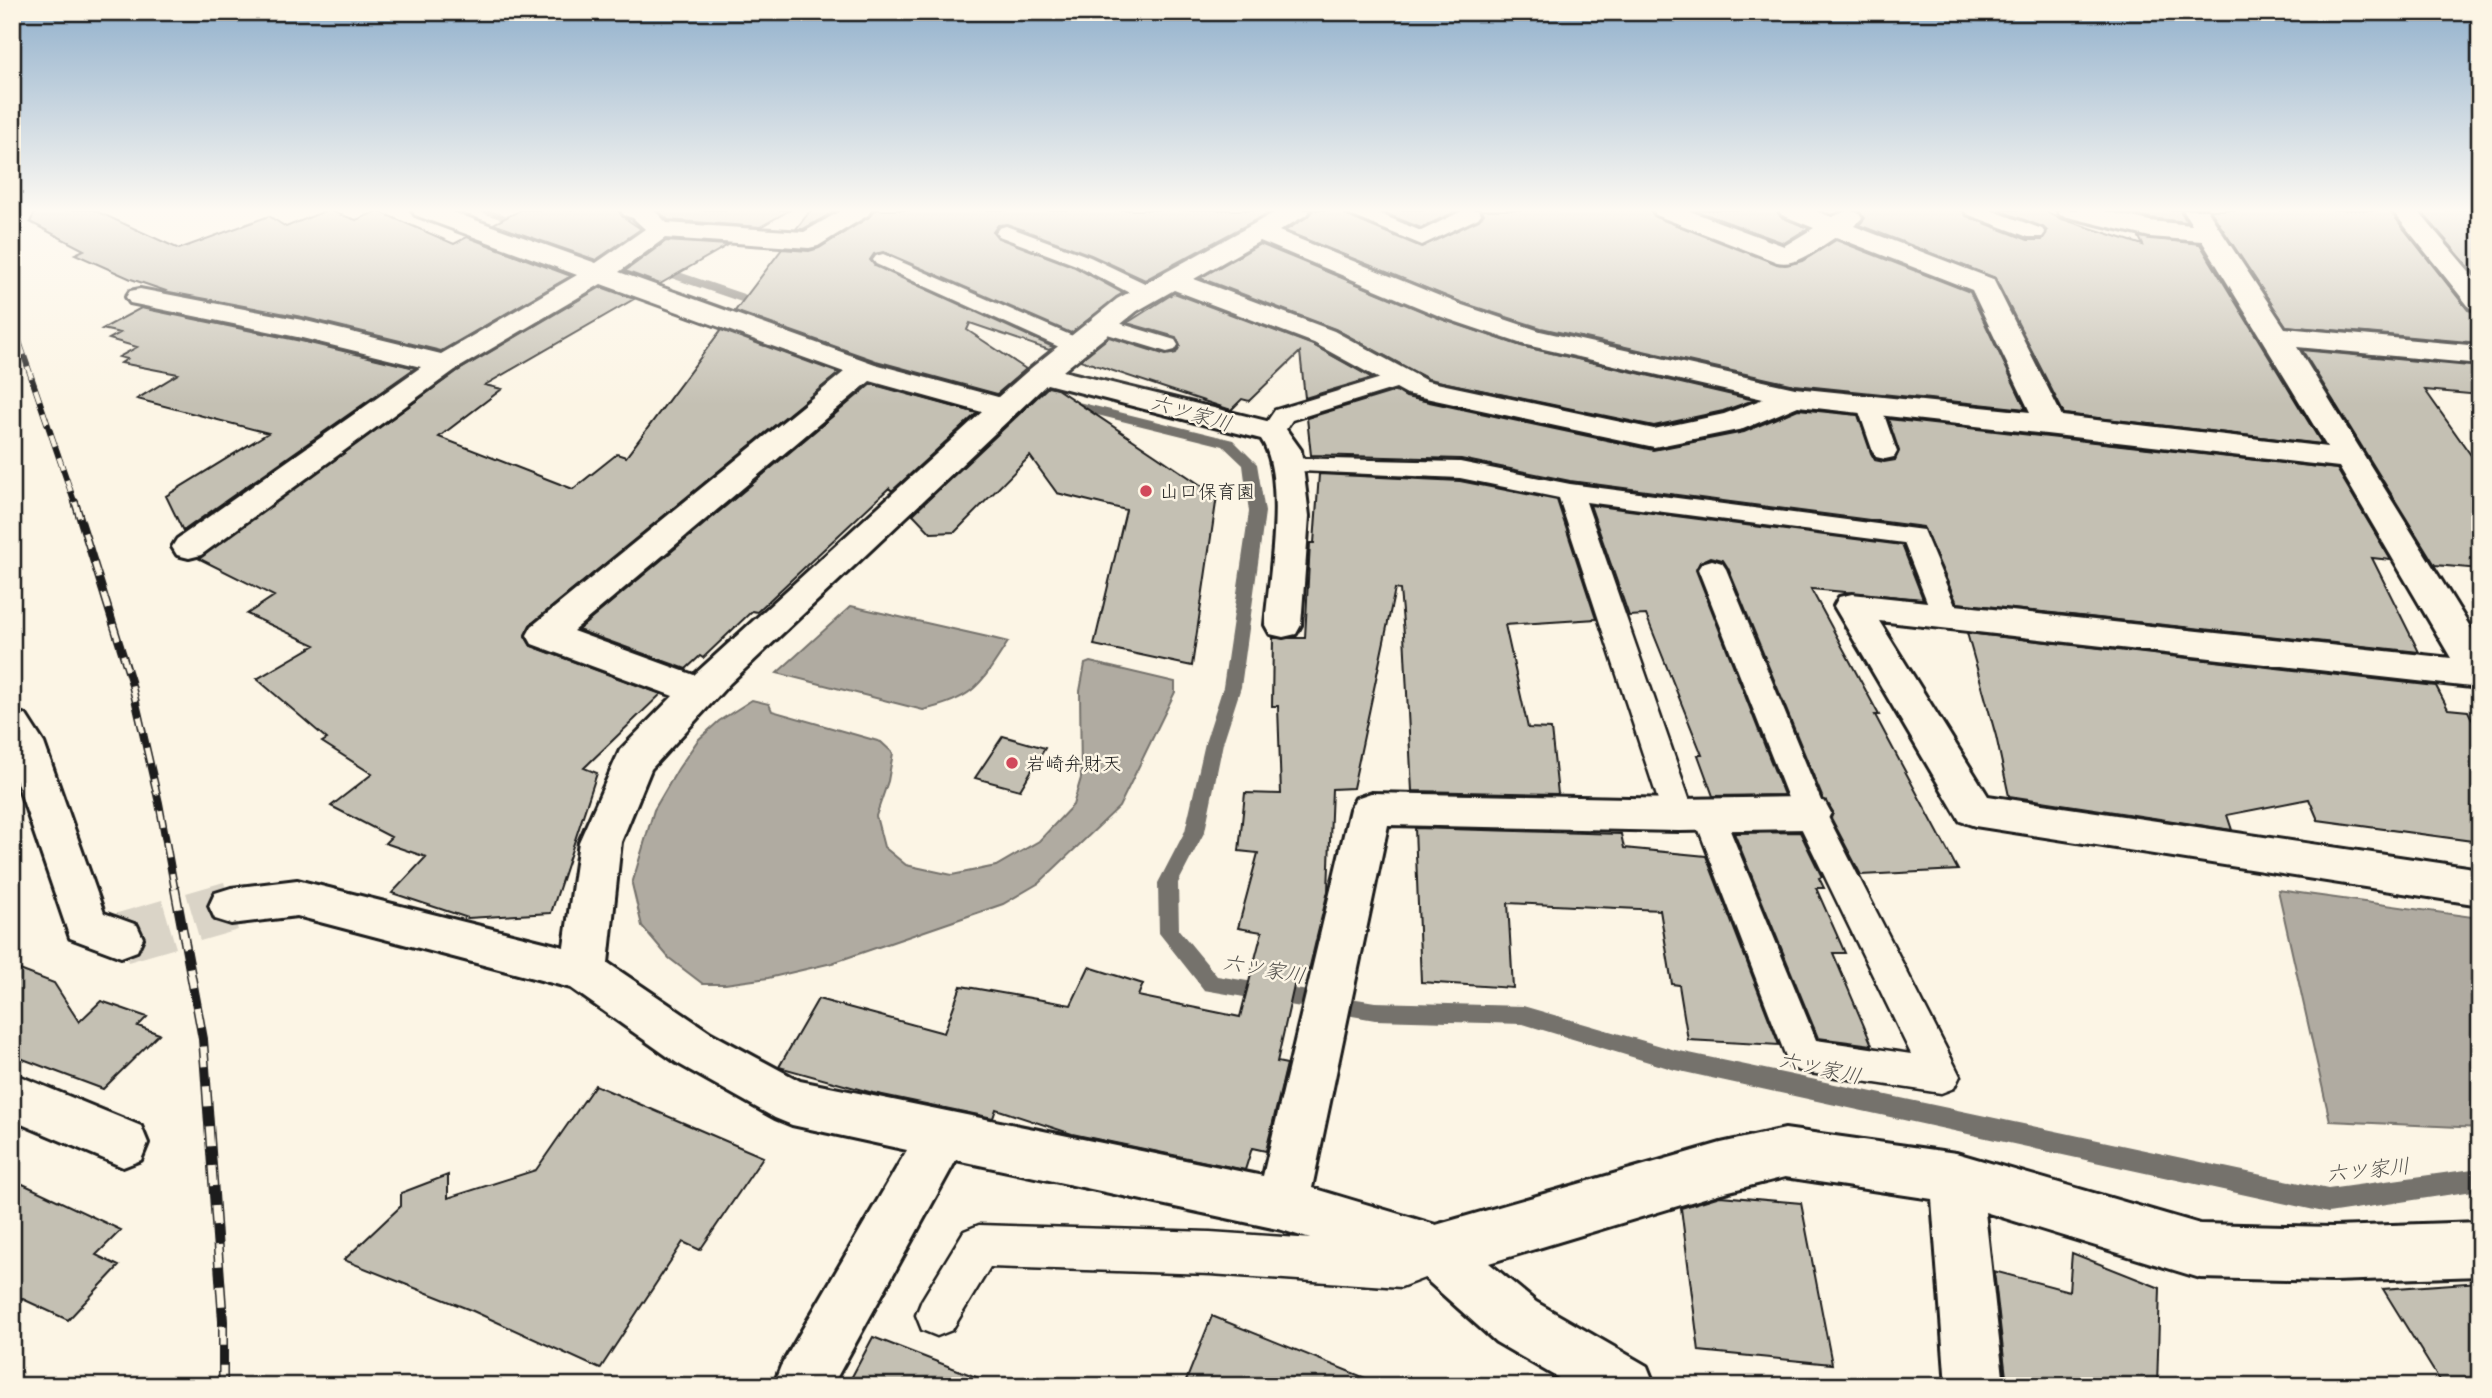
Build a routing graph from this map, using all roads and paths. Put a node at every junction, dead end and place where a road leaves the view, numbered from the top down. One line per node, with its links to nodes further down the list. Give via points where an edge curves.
1 (595, 275): 18 (street)
2 (618, 275): 19 (street)
3 (917, 275): 16 (lane)
4 (1126, 275): 10 (lane)
5 (1177, 275): 10 (street)
6 (1384, 275): 22 (street, via 1452,311 1532,338)
7 (1958, 275): 25 (street, via 1983,285)
8 (2237, 275): 14 (street)
9 (2458, 275): 12 (street)
10 (1159, 286): 13 (street); 21 (street, via 1324,337)
11 (140, 296): 18 (street)
12 (2480, 302)
13 (1101, 325): 15 (lane); 16 (street)
14 (2276, 336): 17 (street); 28 (street)
15 (1167, 345)
16 (1076, 346): 20 (street)
17 (2480, 355)
18 (445, 364): 31 (street)
19 (865, 370): 24 (street); 36 (street, via 545,635)
20 (1040, 376): 24 (street); 26 (street)
21 (1401, 379): 22 (street, via 1418,388 1654,438 1732,422); 26 (lane, via 1283,415)
22 (1795, 397): 23 (street)
23 (1868, 403): 25 (street); 27 (lane)
24 (1004, 407): 36 (street)
25 (2050, 423): 28 (street)
26 (1272, 432): 29 (street, via 1285,450)
27 (1885, 452)
28 (2350, 459): 35 (street)
29 (1286, 464): 30 (lane, via 1460,470); 34 (street, via 1292,516)
30 (1570, 492): 33 (lane, via 1914,536); 39 (lane)
31 (189, 547)
32 (1712, 569): 38 (lane)
33 (1945, 615): 35 (street); 40 (street, via 1852,606 1975,810)
34 (1283, 625)
35 (2479, 675)
36 (701, 692): 43 (street, via 634,761 600,842)
37 (16, 740): 42 (street, via 86,925)
38 (1810, 813): 39 (street); 39 (lane, via 1941,1076 1803,1055)
39 (1694, 815): 48 (street, via 1371,809)
40 (2480, 887)
41 (231, 906): 43 (street, via 297,898)
42 (121, 938)
43 (584, 972): 45 (street, via 695,1048 792,1102)
44 (12, 1096): 46 (street)
45 (944, 1133): 48 (street); 52 (street)
46 (123, 1143)
47 (1956, 1178): 49 (street, via 2200,1251 2333,1254); 50 (street, via 1785,1153); 54 (street)
48 (1282, 1205): 50 (street)
49 (2480, 1249)
50 (1436, 1252): 51 (lane, via 1401,1266 1210,1253 979,1246); 53 (street, via 1516,1322)
51 (937, 1315)
52 (801, 1386)
53 (1627, 1386)
54 (1975, 1386)

